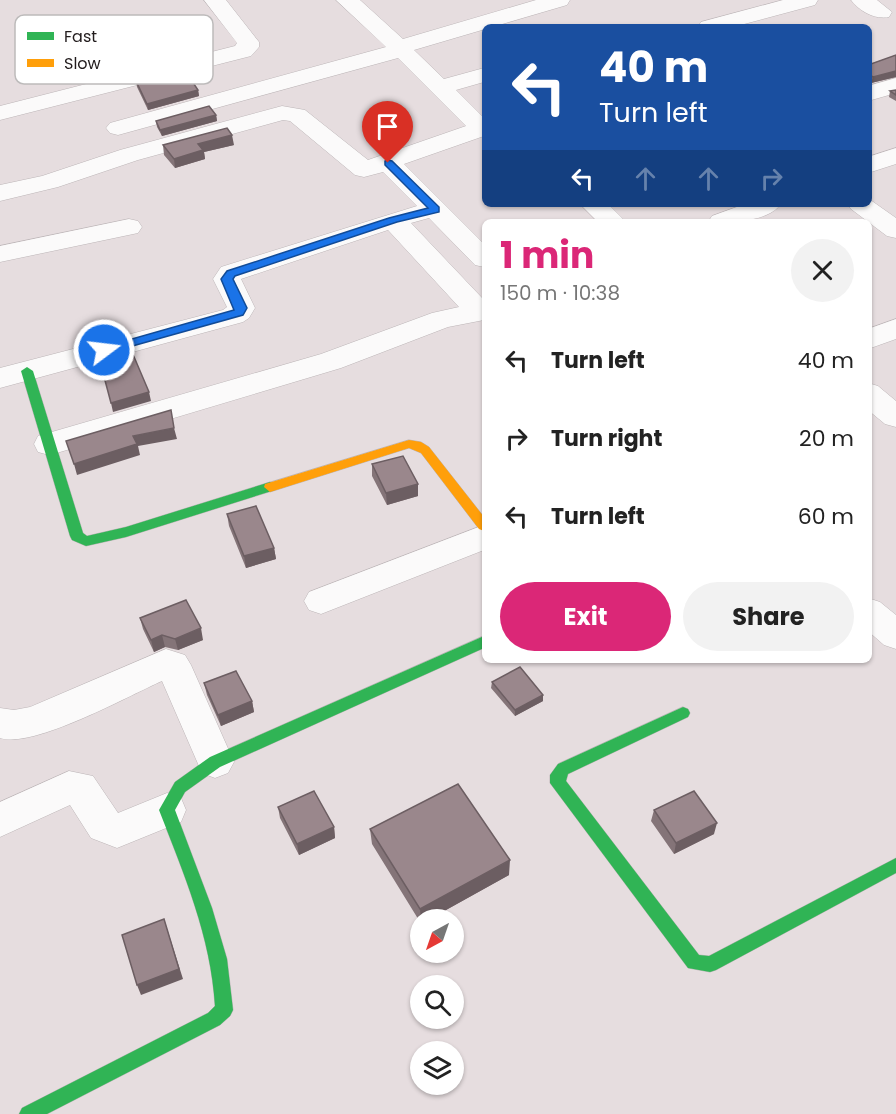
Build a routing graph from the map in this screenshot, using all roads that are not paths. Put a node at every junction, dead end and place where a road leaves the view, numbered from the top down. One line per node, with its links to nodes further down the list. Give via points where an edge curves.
1 (215, 0): 11 (street, via 248,47)
2 (346, 0): 10 (street)
3 (559, 0): 10 (street, via 484,14)
4 (744, 0): 8 (street)
5 (807, 0): 8 (street)
6 (862, 0): 7 (street)
7 (881, 12)
8 (762, 13): 9 (street)
9 (720, 24)
10 (400, 48): 15 (street); 20 (street)
11 (213, 59)
12 (482, 76): 15 (street)
13 (117, 84): 16 (street)
14 (896, 85): 17 (street)
15 (440, 87): 19 (street)
16 (94, 90): 18 (street); 20 (street)
17 (872, 93)
18 (0, 113)
19 (482, 127)
20 (118, 128): 22 (street)
21 (482, 128): 24 (street)
22 (134, 153): 24 (street, via 290,112 358,168 371,169); 26 (street, via 49,182)
23 (896, 155): 25 (street)
24 (388, 163): 30 (street)
25 (872, 164)
26 (0, 193)
27 (596, 207): 31 (street)
28 (760, 207): 32 (street)
29 (864, 207): 35 (street)
30 (435, 209): 33 (street); 37 (street)
31 (610, 219)
32 (729, 219)
33 (393, 220): 38 (street); 41 (street, via 231,273 227,279 241,308 233,316)
34 (129, 227): 36 (street)
35 (896, 230)
36 (0, 254)
37 (482, 257)
38 (482, 311): 45 (street, via 442,319 331,361)
39 (896, 328): 40 (street)
40 (872, 338)
41 (27, 371): 42 (street); 45 (street)
42 (0, 378)
43 (872, 396): 44 (street)
44 (896, 417)
45 (49, 444): 46 (street, via 77,536 86,541 409,444 425,450)
46 (482, 523)
47 (482, 538): 48 (street)
48 (321, 601)
49 (872, 614): 50 (street)
50 (896, 635)
51 (482, 643): 54 (street)
52 (683, 713): 57 (street, via 563,769 558,783 694,962 710,964)
53 (0, 723): 54 (street, via 21,725 38,720 166,663 173,665)
54 (215, 762): 55 (street, via 186,780 172,795)
55 (167, 810): 56 (street, via 111,830 81,788 75,786); 58 (street, via 212,938 225,997 224,1010)
56 (0, 820)
57 (896, 865)
58 (28, 1114)

